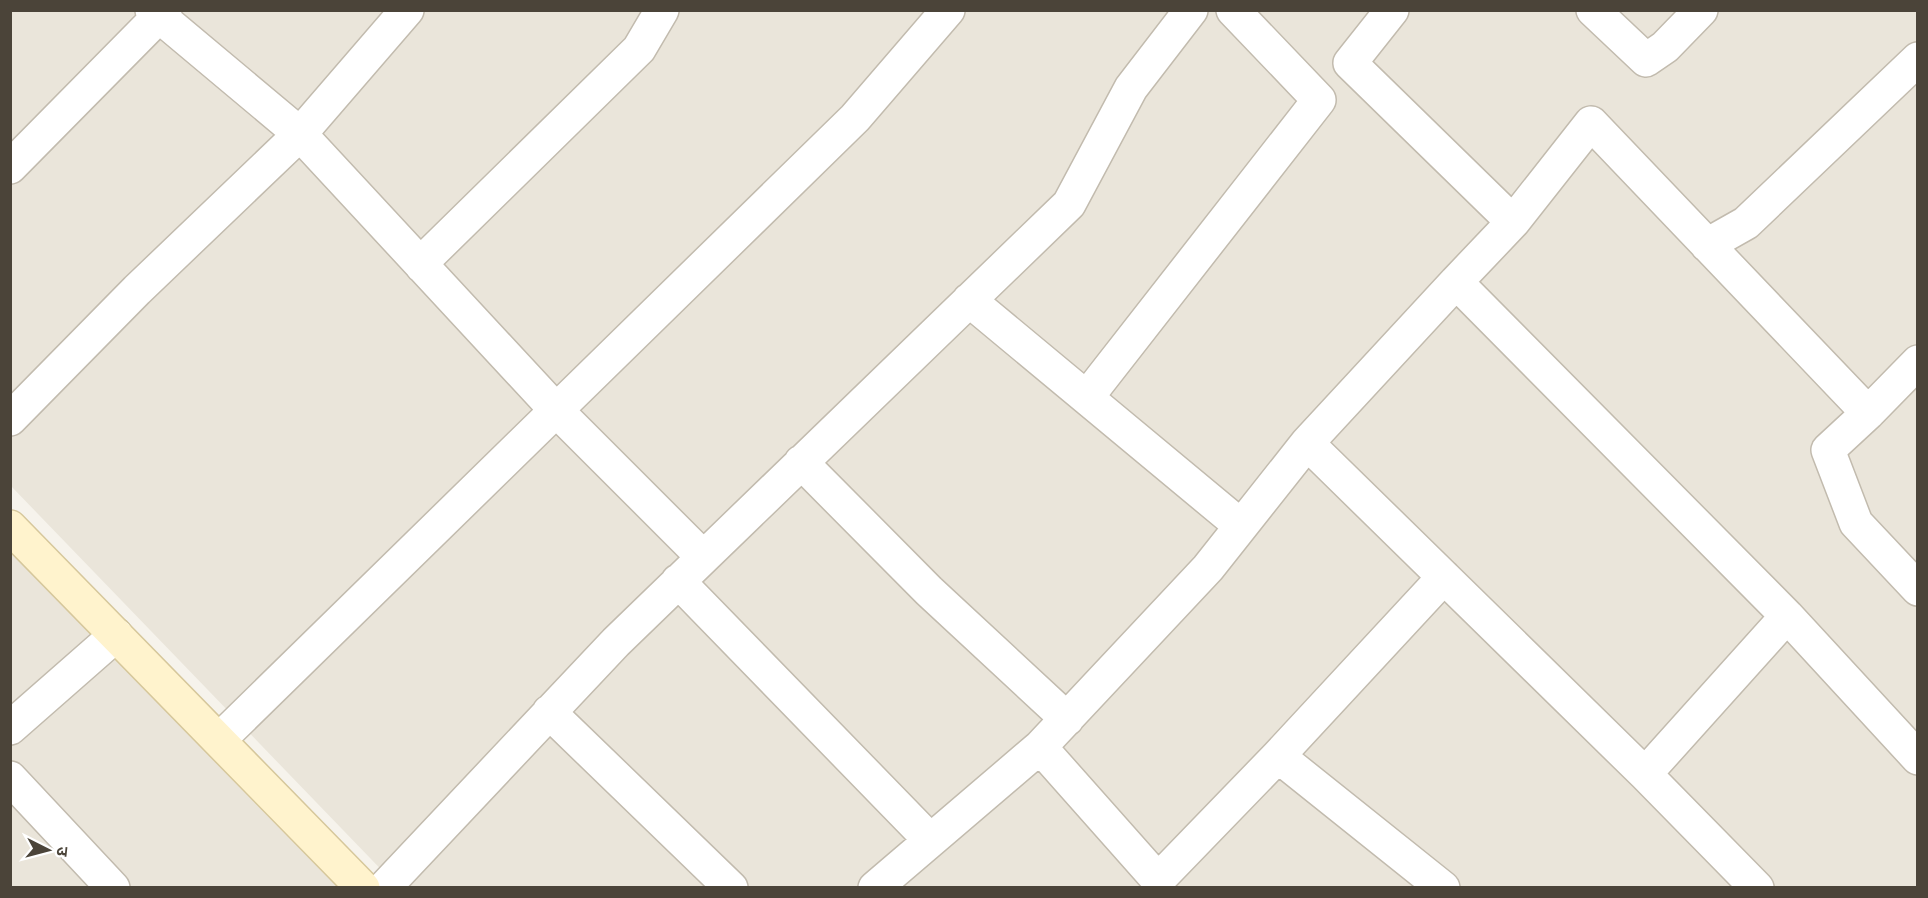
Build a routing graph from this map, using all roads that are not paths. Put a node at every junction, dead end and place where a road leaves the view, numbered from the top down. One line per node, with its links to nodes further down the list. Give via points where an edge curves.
1 (407, 10): 13 (street)
2 (662, 10): 17 (street, via 639,49)
3 (948, 10): 22 (street, via 855,118)
4 (1191, 10): 19 (street, via 1131,88 1069,204)
5 (1233, 10): 12 (street)
6 (1392, 10): 11 (street)
7 (1593, 10): 8 (street, via 1646,60 1665,47)
8 (1701, 10)
9 (159, 13): 13 (street); 14 (street)
10 (1917, 59): 16 (street, via 1746,223)
11 (1350, 63): 12 (street); 15 (street)
12 (1319, 100): 21 (street)
13 (300, 134): 17 (street); 24 (street)
14 (10, 167)
15 (1513, 222): 16 (street, via 1591,123); 18 (street)
16 (1707, 245): 23 (street)
17 (422, 266): 22 (street)
18 (1456, 282): 25 (street); 33 (street)
19 (969, 300): 21 (street); 26 (street)
20 (1917, 362): 23 (street)
21 (1087, 397): 27 (street)
22 (556, 410): 29 (street); 38 (street)
23 (1868, 412): 32 (street, via 1828,450 1856,523)
24 (10, 419)
25 (1307, 443): 27 (street); 30 (street)
26 (801, 462): 29 (street); 36 (street, via 929,591)
27 (1242, 526): 36 (street, via 1208,568)
28 (10, 527): 34 (street)
29 (703, 557): 31 (street)
30 (1444, 577): 40 (street); 42 (street)
31 (678, 581): 35 (street); 44 (street)
32 (1917, 589)
33 (1787, 616): 41 (street); 42 (street)
34 (116, 635): 37 (street); 38 (street)
35 (549, 712): 45 (street); 48 (street)
36 (1066, 719): 39 (street)
37 (10, 728)
38 (219, 740): 45 (street)
39 (1040, 747): 44 (street); 46 (street)
40 (1278, 756): 46 (street); 50 (street)
41 (1917, 758)
42 (1645, 774): 51 (street)
43 (10, 778): 47 (street)
44 (930, 840): 49 (street)
45 (361, 885)
46 (1158, 885)
47 (113, 888)
48 (732, 888)
49 (875, 888)
50 (1443, 888)
51 (1757, 888)

